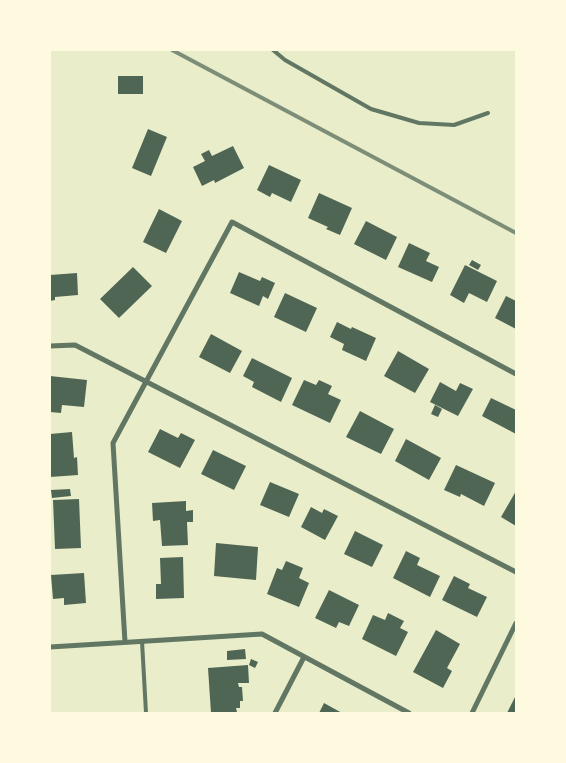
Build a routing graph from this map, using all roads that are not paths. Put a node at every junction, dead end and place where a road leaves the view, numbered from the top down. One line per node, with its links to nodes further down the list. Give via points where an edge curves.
1 (273, 50): 2 (lane, via 371,109 419,123 454,125)
2 (488, 113)
3 (50, 346): 5 (street, via 75,345)
4 (516, 374): 5 (street, via 232,222)
5 (146, 382): 6 (street); 8 (street, via 113,443)
6 (516, 572)
7 (516, 623): 15 (street)
8 (125, 642): 9 (street); 10 (street)
9 (142, 642): 11 (street, via 262,634); 12 (lane)
10 (50, 647)
11 (304, 657): 13 (street); 14 (street)
12 (146, 713)
13 (275, 713)
14 (409, 713)
15 (472, 713)

